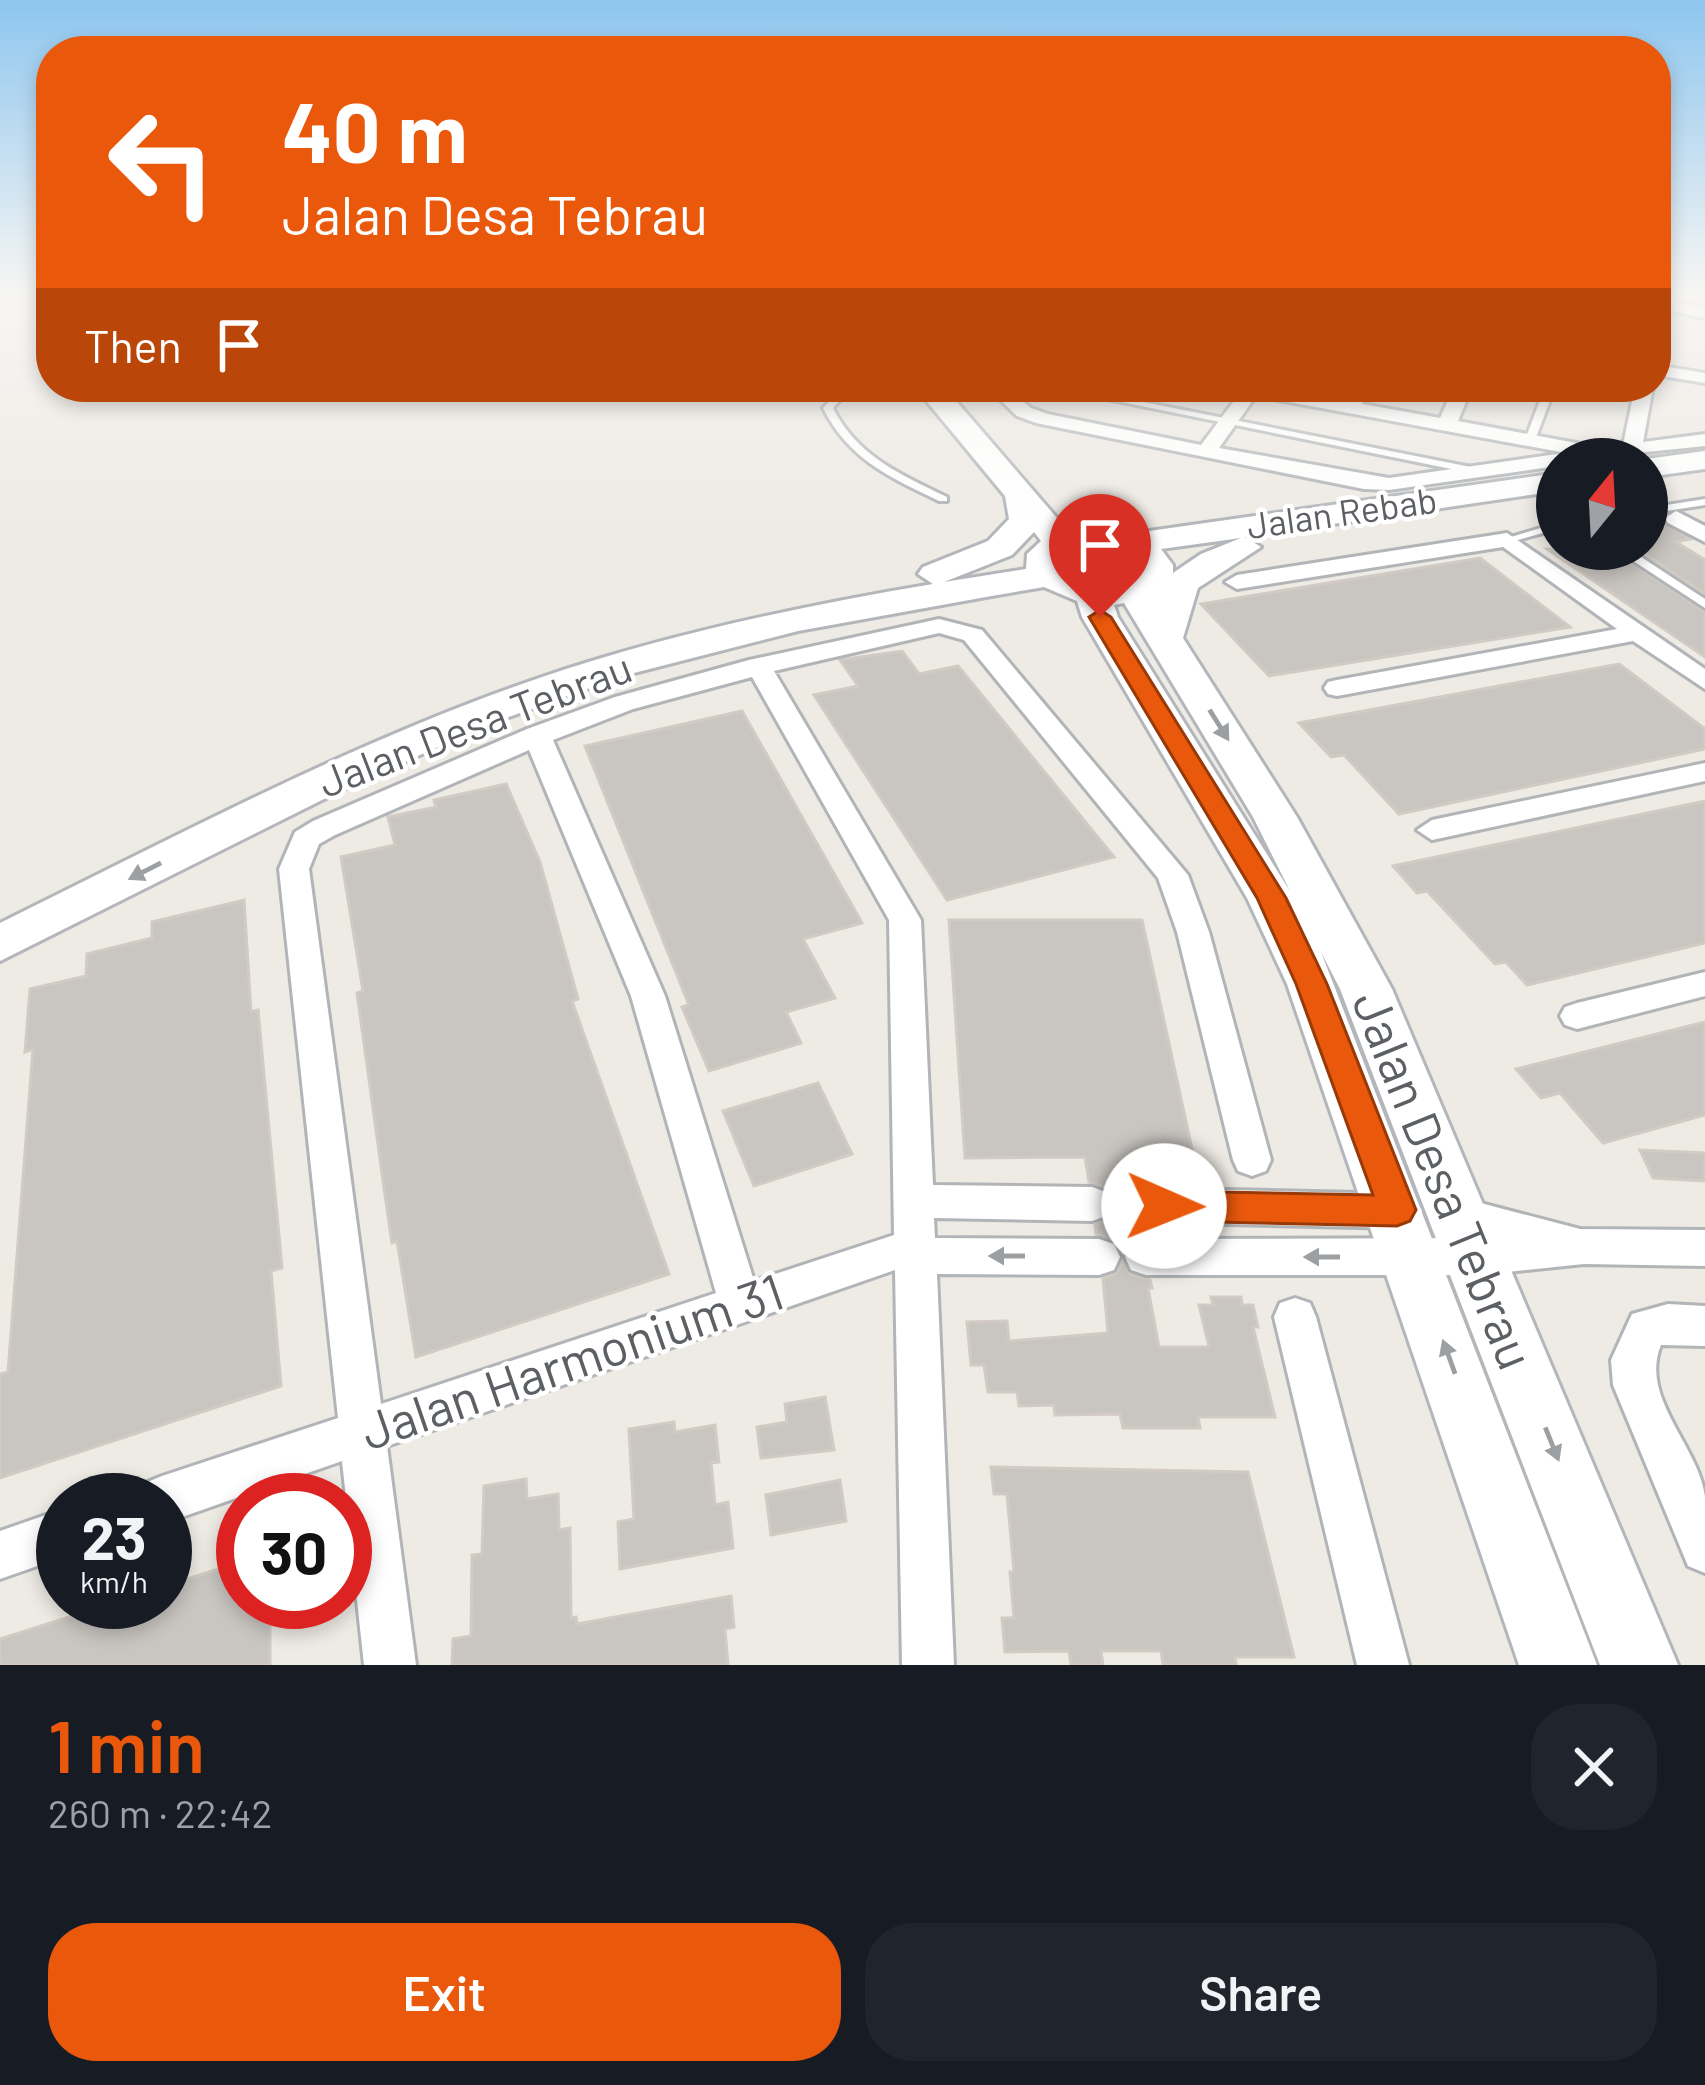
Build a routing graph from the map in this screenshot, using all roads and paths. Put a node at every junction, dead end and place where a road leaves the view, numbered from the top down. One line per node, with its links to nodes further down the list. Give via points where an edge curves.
1 (1671, 372): 2 (street)
2 (1705, 378)
3 (833, 402): 30 (lane, via 828,408 840,429 869,461)
4 (941, 402): 31 (main road, Jalan Desa Tebrau)
5 (971, 402): 34 (main road, Jalan Desa Tebrau)
6 (1013, 402): 22 (street, via 1043,419)
7 (1131, 402): 15 (lane)
8 (1238, 402): 15 (street)
9 (1329, 402): 14 (street)
10 (1359, 402): 14 (lane)
11 (1457, 402): 16 (street)
12 (1545, 402): 18 (lane)
13 (1643, 402): 17 (street)
14 (1355, 408): 16 (street)
15 (1229, 421): 22 (street); 26 (lane)
16 (1447, 425): 18 (street)
17 (1641, 438)
18 (1531, 440): 20 (street)
19 (1705, 440): 21 (street)
20 (1536, 441)
21 (1668, 451)
22 (1206, 452): 26 (street, via 1364,483)
23 (1668, 459): 24 (main road)
24 (1705, 460)
25 (1536, 463): 26 (street)
26 (1479, 472)
27 (1705, 481): 28 (main road)
28 (1668, 486)
29 (1536, 487): 40 (main road, Jalan Rebab)
30 (943, 499)
31 (1019, 499): 41 (main road, Jalan Desa Tebrau); 43 (main road, via 1019,533)
32 (1705, 502): 35 (lane)
33 (1536, 505): 40 (main road)
34 (1065, 506): 40 (main road); 41 (main road, Jalan Desa Tebrau)
35 (1668, 508)
36 (1676, 518): 38 (street)
37 (1536, 532): 39 (lane)
38 (1705, 535)
39 (1507, 540): 40 (street); 45 (street)
40 (1237, 553): 41 (main road); 46 (main road, via 1184,580 1172,600)
41 (1095, 568): 43 (main road, Jalan Desa Tebrau); 43 (main road, via 1046,591); 46 (main road, Jalan Desa Tebrau); 62 (main road, Jalan Desa Tebrau)
42 (1653, 570): 44 (lane)
43 (934, 584): 53 (main road, Jalan Desa Tebrau, via 633,639 477,688); 54 (main road, Jalan Desa Tebrau, one-way to 54, via 556,686 331,779)
44 (1705, 604)
45 (1638, 633): 48 (street); 49 (street)
46 (1169, 645): 62 (main road, Jalan Desa Tebrau, one-way to 62, via 1314,885 1366,989)
47 (758, 665): 50 (street); 57 (street, via 939,626 973,635 1172,874); 58 (street, via 905,920)
48 (1705, 681)
49 (1337, 688)
50 (537, 734): 68 (street, via 648,996); 71 (street, via 306,839 294,869)
51 (1705, 772): 52 (street)
52 (1432, 830)
53 (0, 910)
54 (0, 944)
55 (1705, 984): 56 (street)
56 (1577, 1016)
57 (1252, 1160)
58 (913, 1201): 59 (street); 64 (street)
59 (1092, 1204)
60 (1137, 1205): 61 (street)
61 (1192, 1207): 62 (street); 67 (street)
62 (1437, 1234): 63 (street); 67 (street, one-way to 67); 79 (main road, Jalan Desa Tebrau, one-way to 62); 80 (main road, Jalan Desa Tebrau, one-way to 80)
63 (1705, 1248)
64 (914, 1251): 65 (street, Jalan Harmonium 31, one-way to 64); 68 (street, Jalan Harmonium 31); 77 (street)
65 (1099, 1257)
66 (1146, 1257): 67 (street)
67 (1232, 1257)
68 (741, 1306): 71 (street, Jalan Harmonium 31)
69 (1295, 1317): 78 (street)
70 (1705, 1326): 74 (street, via 1647,1328 1633,1360 1635,1385)
71 (360, 1433): 72 (street, Jalan Harmonium 31); 76 (street)
72 (192, 1490)
73 (36, 1542): 75 (street)
74 (1705, 1549)
75 (0, 1555)
76 (390, 1665)
77 (928, 1665)
78 (1383, 1665)
79 (1558, 1665)
80 (1639, 1665)

